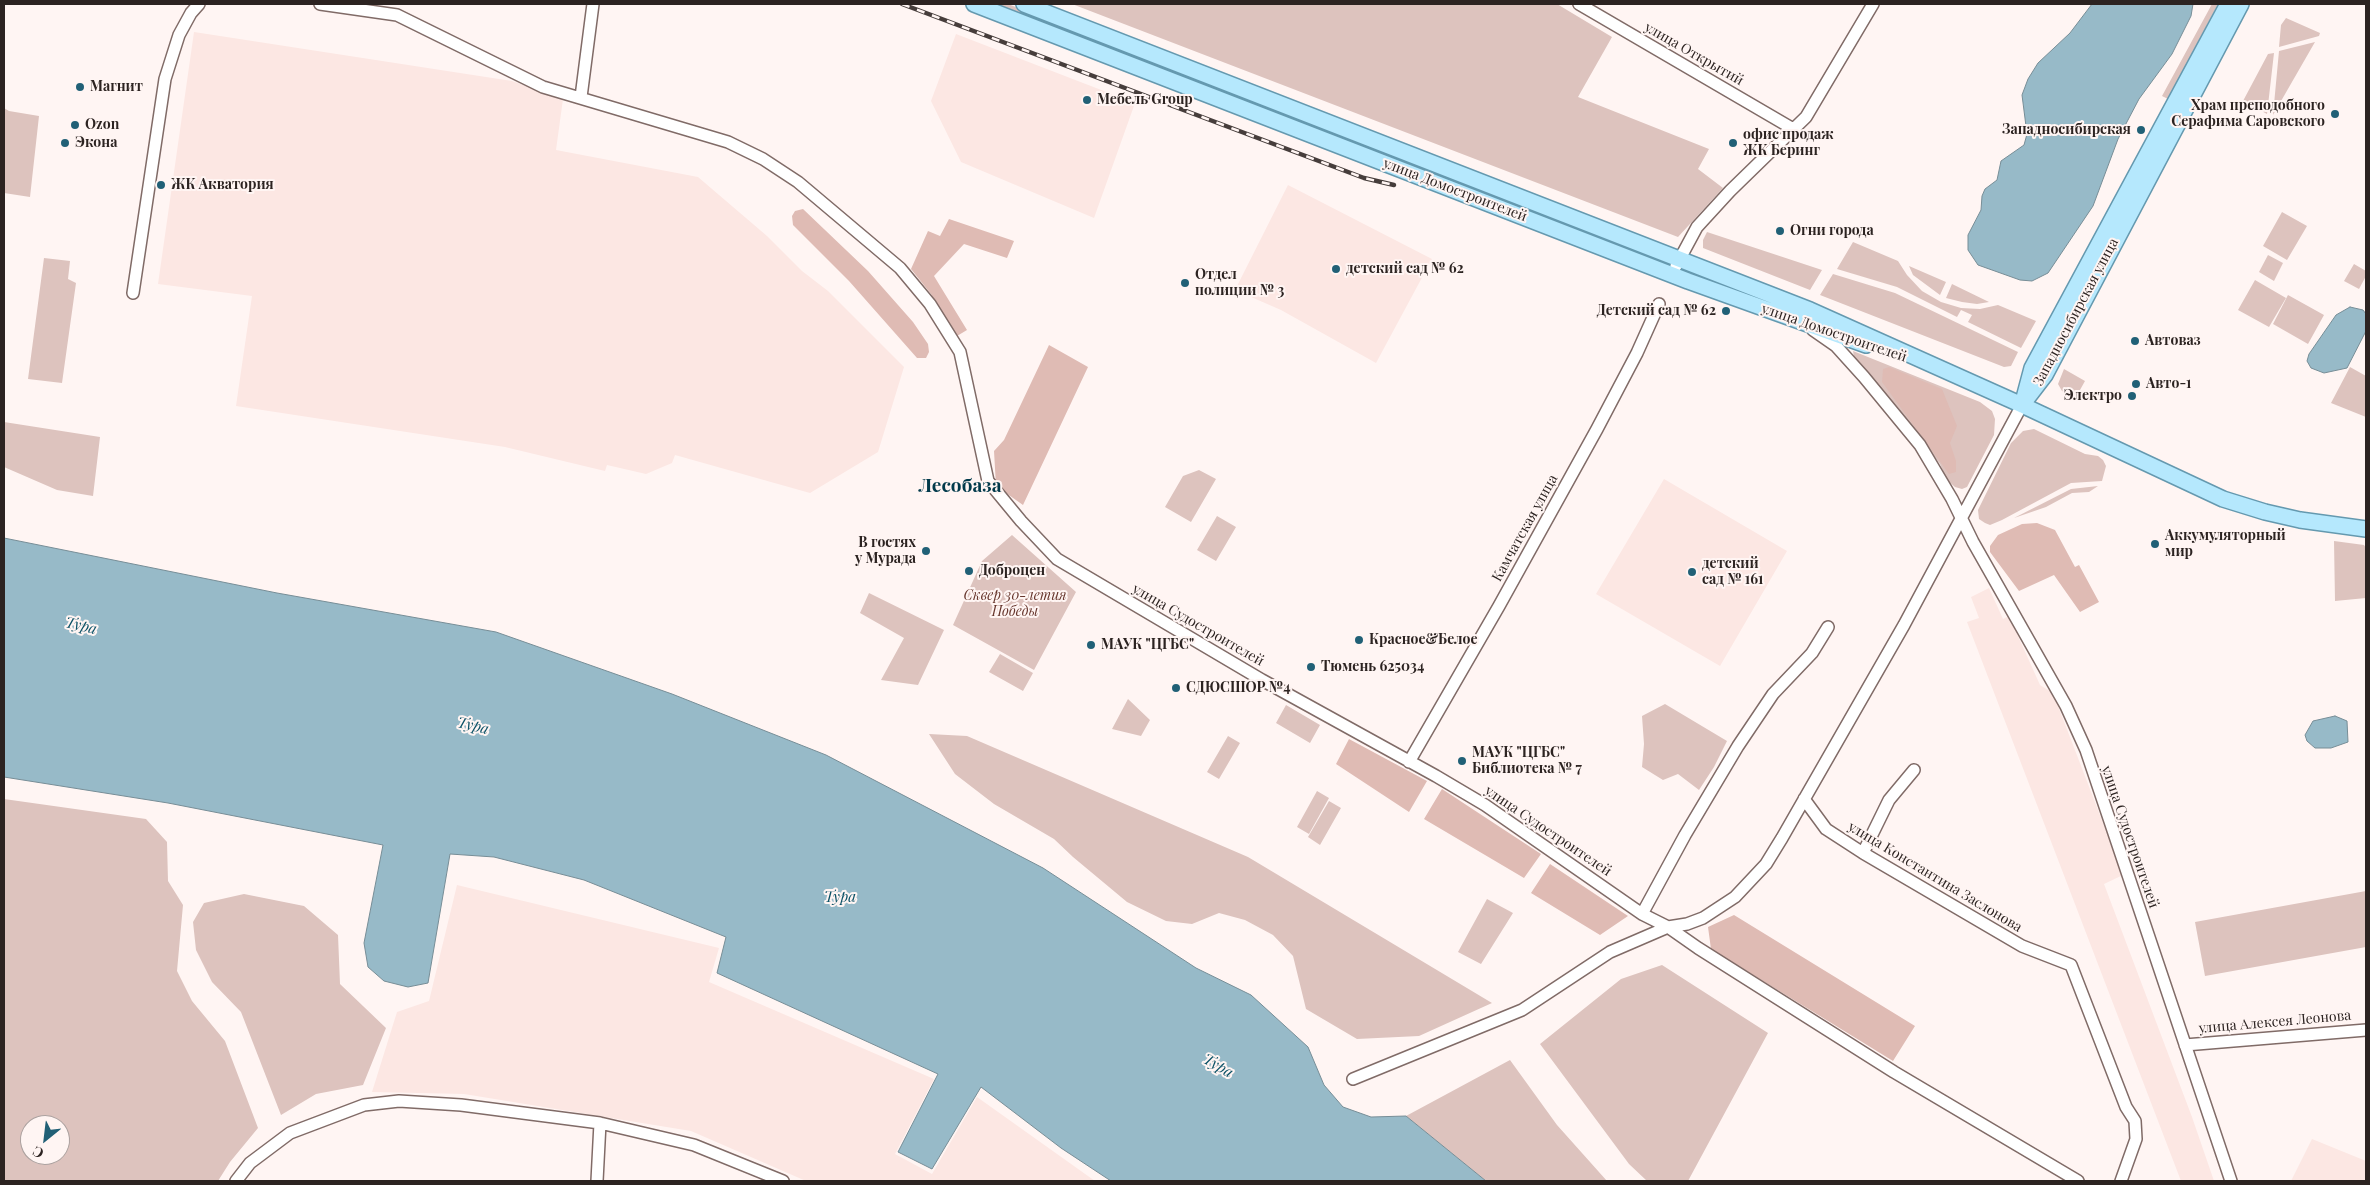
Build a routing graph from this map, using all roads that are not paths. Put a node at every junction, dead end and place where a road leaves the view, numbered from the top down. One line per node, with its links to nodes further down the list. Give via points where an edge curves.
1 (199, 4): 14 (street, via 179,35 165,78)
2 (320, 4): 10 (street, via 397,16 543,87)
3 (593, 4): 10 (street)
4 (978, 4): 13 (main road, улица Домостроителей)
5 (1024, 4): 12 (main road, улица Домостроителей)
6 (1579, 4): 11 (street, улица Открытий)
7 (1873, 4): 11 (street, via 1806,117)
8 (2228, 4): 18 (main road, Западносибирская улица, via 2032,368)
9 (2241, 4): 18 (main road, Западносибирская улица, via 2045,375)
10 (581, 97): 22 (street, улица Судостроителей, via 728,142 805,187 900,268 930,304 960,352 988,481 1030,531 1066,565)
11 (1795, 130): 12 (street, via 1697,227)
12 (1679, 258): 13 (street); 17 (main road, улица Домостроителей, via 1810,310)
13 (1672, 275): 16 (main road, улица Домостроителей)
14 (133, 293)
15 (1659, 304): 22 (street, Камчатская улица, via 1597,429 1500,606)
16 (1805, 325): 17 (main road, улица Домостроителей); 19 (street, улица Судостроителей, via 1841,352 1920,445)
17 (1938, 369): 18 (main road, улица Домостроителей)
18 (2022, 405): 19 (street); 20 (main road, улица Домостроителей, via 2223,499 2300,520)
19 (1962, 520): 24 (street); 29 (street, улица Судостроителей, via 2066,706 2086,750)
20 (2366, 529)
21 (1828, 627): 26 (street, via 1812,653 1773,694 1738,746)
22 (1409, 762): 26 (street, улица Судостроителей, via 1484,805)
23 (1914, 770): 25 (street, via 1889,800)
24 (1804, 798): 25 (street, улица Константина Заслонова, via 1826,829); 27 (street, via 1766,864 1735,897 1703,918)
25 (1862, 854): 36 (street, улица Константина Заслонова, via 2022,946 2071,965 2126,1107 2135,1121 2136,1139)
26 (1642, 914): 27 (street, улица Судостроителей)
27 (1668, 926): 30 (street, via 1610,952 1522,1010); 35 (street, via 1894,1072)
28 (2366, 1030): 29 (street, улица Алексея Леонова)
29 (2185, 1045): 37 (street, улица Судостроителей)
30 (1353, 1078)
31 (600, 1124): 32 (street, via 461,1105 399,1101 364,1105 290,1133 250,1163); 33 (street); 34 (street, via 694,1145)
32 (236, 1181)
33 (597, 1181)
34 (783, 1181)
35 (2078, 1181)
36 (2121, 1181)
37 (2231, 1181)

